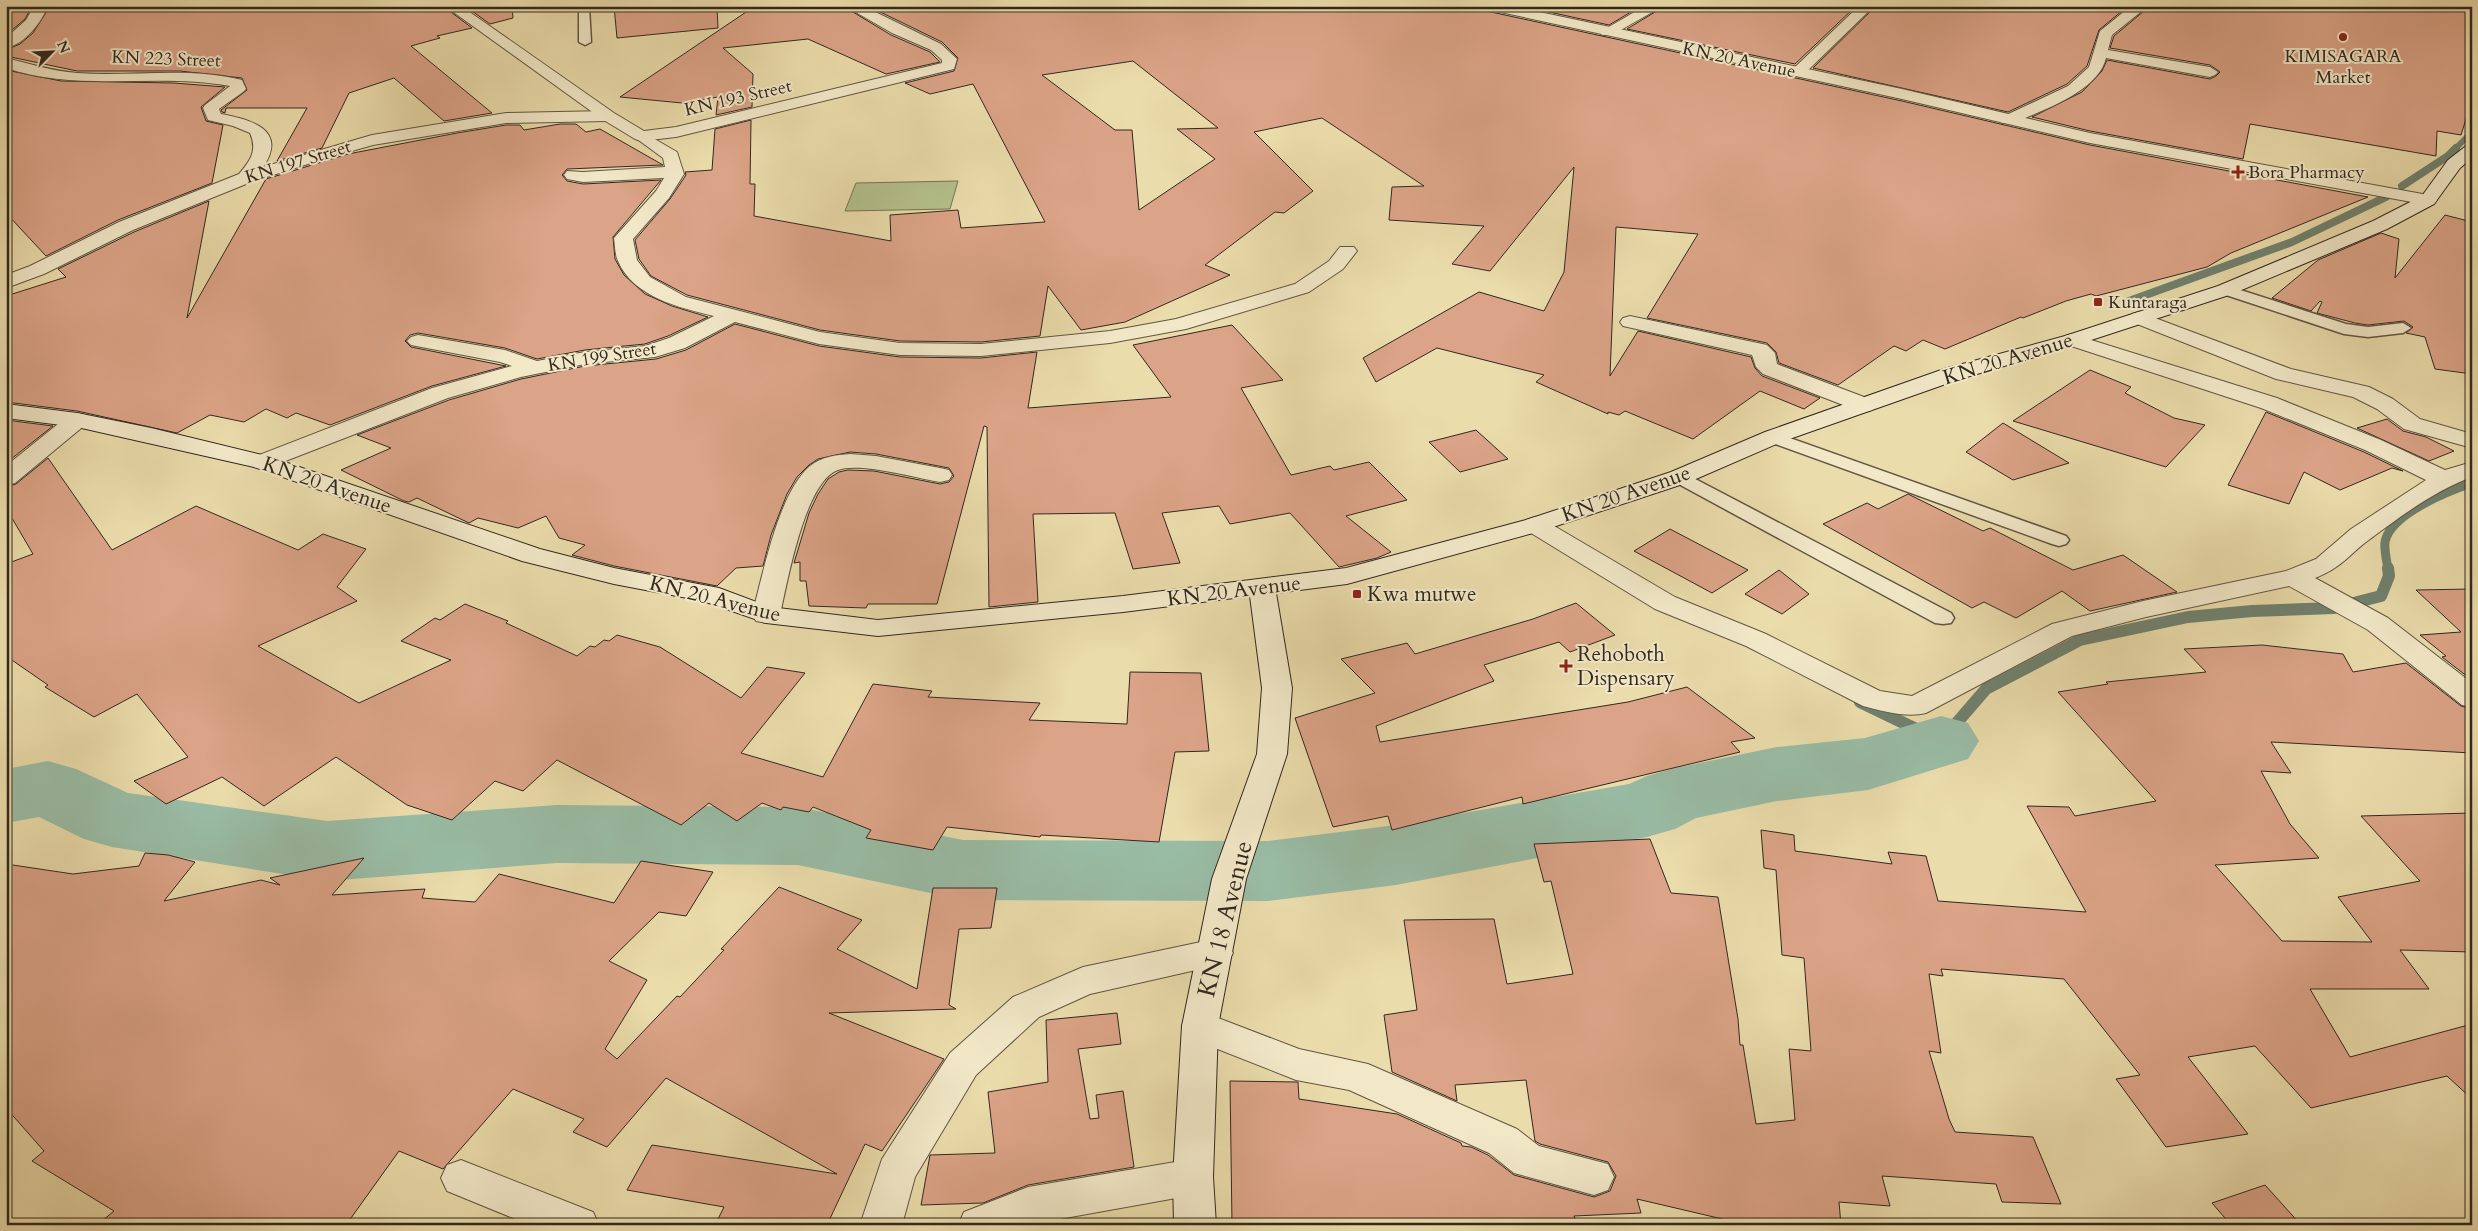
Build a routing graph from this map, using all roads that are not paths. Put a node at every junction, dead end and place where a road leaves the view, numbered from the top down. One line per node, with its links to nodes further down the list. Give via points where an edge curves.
1 (41, 6): 11 (street, via 20,36)
2 (452, 6): 16 (street)
3 (584, 6): 10 (lane)
4 (852, 6): 18 (street, KN 193 Street, via 936,47 950,59 949,66 676,132)
5 (1491, 6): 9 (street, KN 20 Avenue)
6 (1656, 6): 9 (street)
7 (1867, 6): 14 (street)
8 (2141, 6): 12 (street, via 2105,34)
9 (1607, 32): 14 (street, KN 20 Avenue)
10 (585, 42)
11 (6, 44)
12 (2100, 53): 15 (street); 17 (street, via 2096,69 2073,89)
13 (6, 62): 22 (street, KN 223 Street, via 44,75 172,76 237,83 238,89 211,108 214,117 257,130 264,143 261,159)
14 (1798, 72): 17 (street, KN 20 Avenue)
15 (2210, 72)
16 (608, 116): 18 (street); 22 (street, KN 197 Street, via 506,118 477,122 372,140)
17 (2008, 120): 23 (street, KN 20 Avenue, via 2227,165)
18 (641, 136): 20 (street, via 671,156)
19 (2472, 150): 23 (street, KN 20 Avenue, via 2454,164)
20 (674, 172): 21 (street); 27 (street, via 663,194 623,238 627,261 643,281 678,301)
21 (572, 175)
22 (245, 178): 25 (street, KN 197 Street, via 126,226)
23 (2428, 200): 26 (street, KN 20 Avenue, via 2380,225)
24 (1347, 251): 27 (street, via 1336,265 1302,288 1179,325 981,350 900,349 819,338)
25 (6, 282)
26 (2225, 290): 28 (street, KN 20 Avenue); 30 (lane, via 2344,329 2368,332)
27 (731, 316): 33 (street, KN 199 Street, via 677,343 647,352 585,358)
28 (2139, 318): 31 (street, KN 20 Avenue); 38 (street, via 2284,374 2361,392 2385,404 2412,424)
29 (1630, 322): 34 (street, via 1759,350 1764,353 1766,367)
30 (2403, 328)
31 (2072, 340): 34 (street, KN 20 Avenue, via 1952,374); 44 (street, via 2269,403 2373,445)
32 (418, 341): 33 (street, via 505,356)
33 (537, 368): 39 (street, KN 199 Street, via 440,393)
34 (1864, 405): 37 (street, KN 20 Avenue)
35 (6, 412): 36 (street, KN 20 Avenue)
36 (77, 420): 39 (street, KN 20 Avenue); 43 (street)
37 (1772, 437): 42 (street, KN 20 Avenue); 46 (lane)
38 (2472, 441)
39 (262, 462): 49 (street, KN 20 Avenue, via 531,555 614,576 709,594)
40 (2472, 469): 44 (street)
41 (940, 475): 49 (street, via 836,462 816,472 804,489 785,538)
42 (1680, 477): 45 (street, KN 20 Avenue); 50 (lane)
43 (6, 478)
44 (2444, 479): 47 (street, via 2360,534 2324,565)
45 (1535, 525): 47 (street, via 1665,603 1756,640 1873,699 1916,706 2062,630); 48 (street, KN 20 Avenue, via 1347,576)
46 (2059, 540)
47 (2293, 577): 51 (street, via 2378,624)
48 (1262, 588): 49 (street, KN 20 Avenue, via 878,628); 52 (street, KN 18 Avenue, via 1277,688 1272,754 1230,879)
49 (766, 615)
50 (1943, 618)
51 (2472, 698)
52 (1215, 952): 53 (street, KN 18 Avenue); 58 (street, via 1083,981 1026,1007 963,1064 896,1172)
53 (1200, 1026): 54 (street, KN 18 Avenue); 55 (street, via 1296,1064 1356,1075 1503,1141 1528,1161)
54 (1193, 1177): 59 (street, via 1028,1205); 60 (street, KN 18 Avenue)
55 (1594, 1177)
56 (461, 1178): 57 (street)
57 (578, 1225)
58 (881, 1225)
59 (979, 1225)
60 (1195, 1225)

